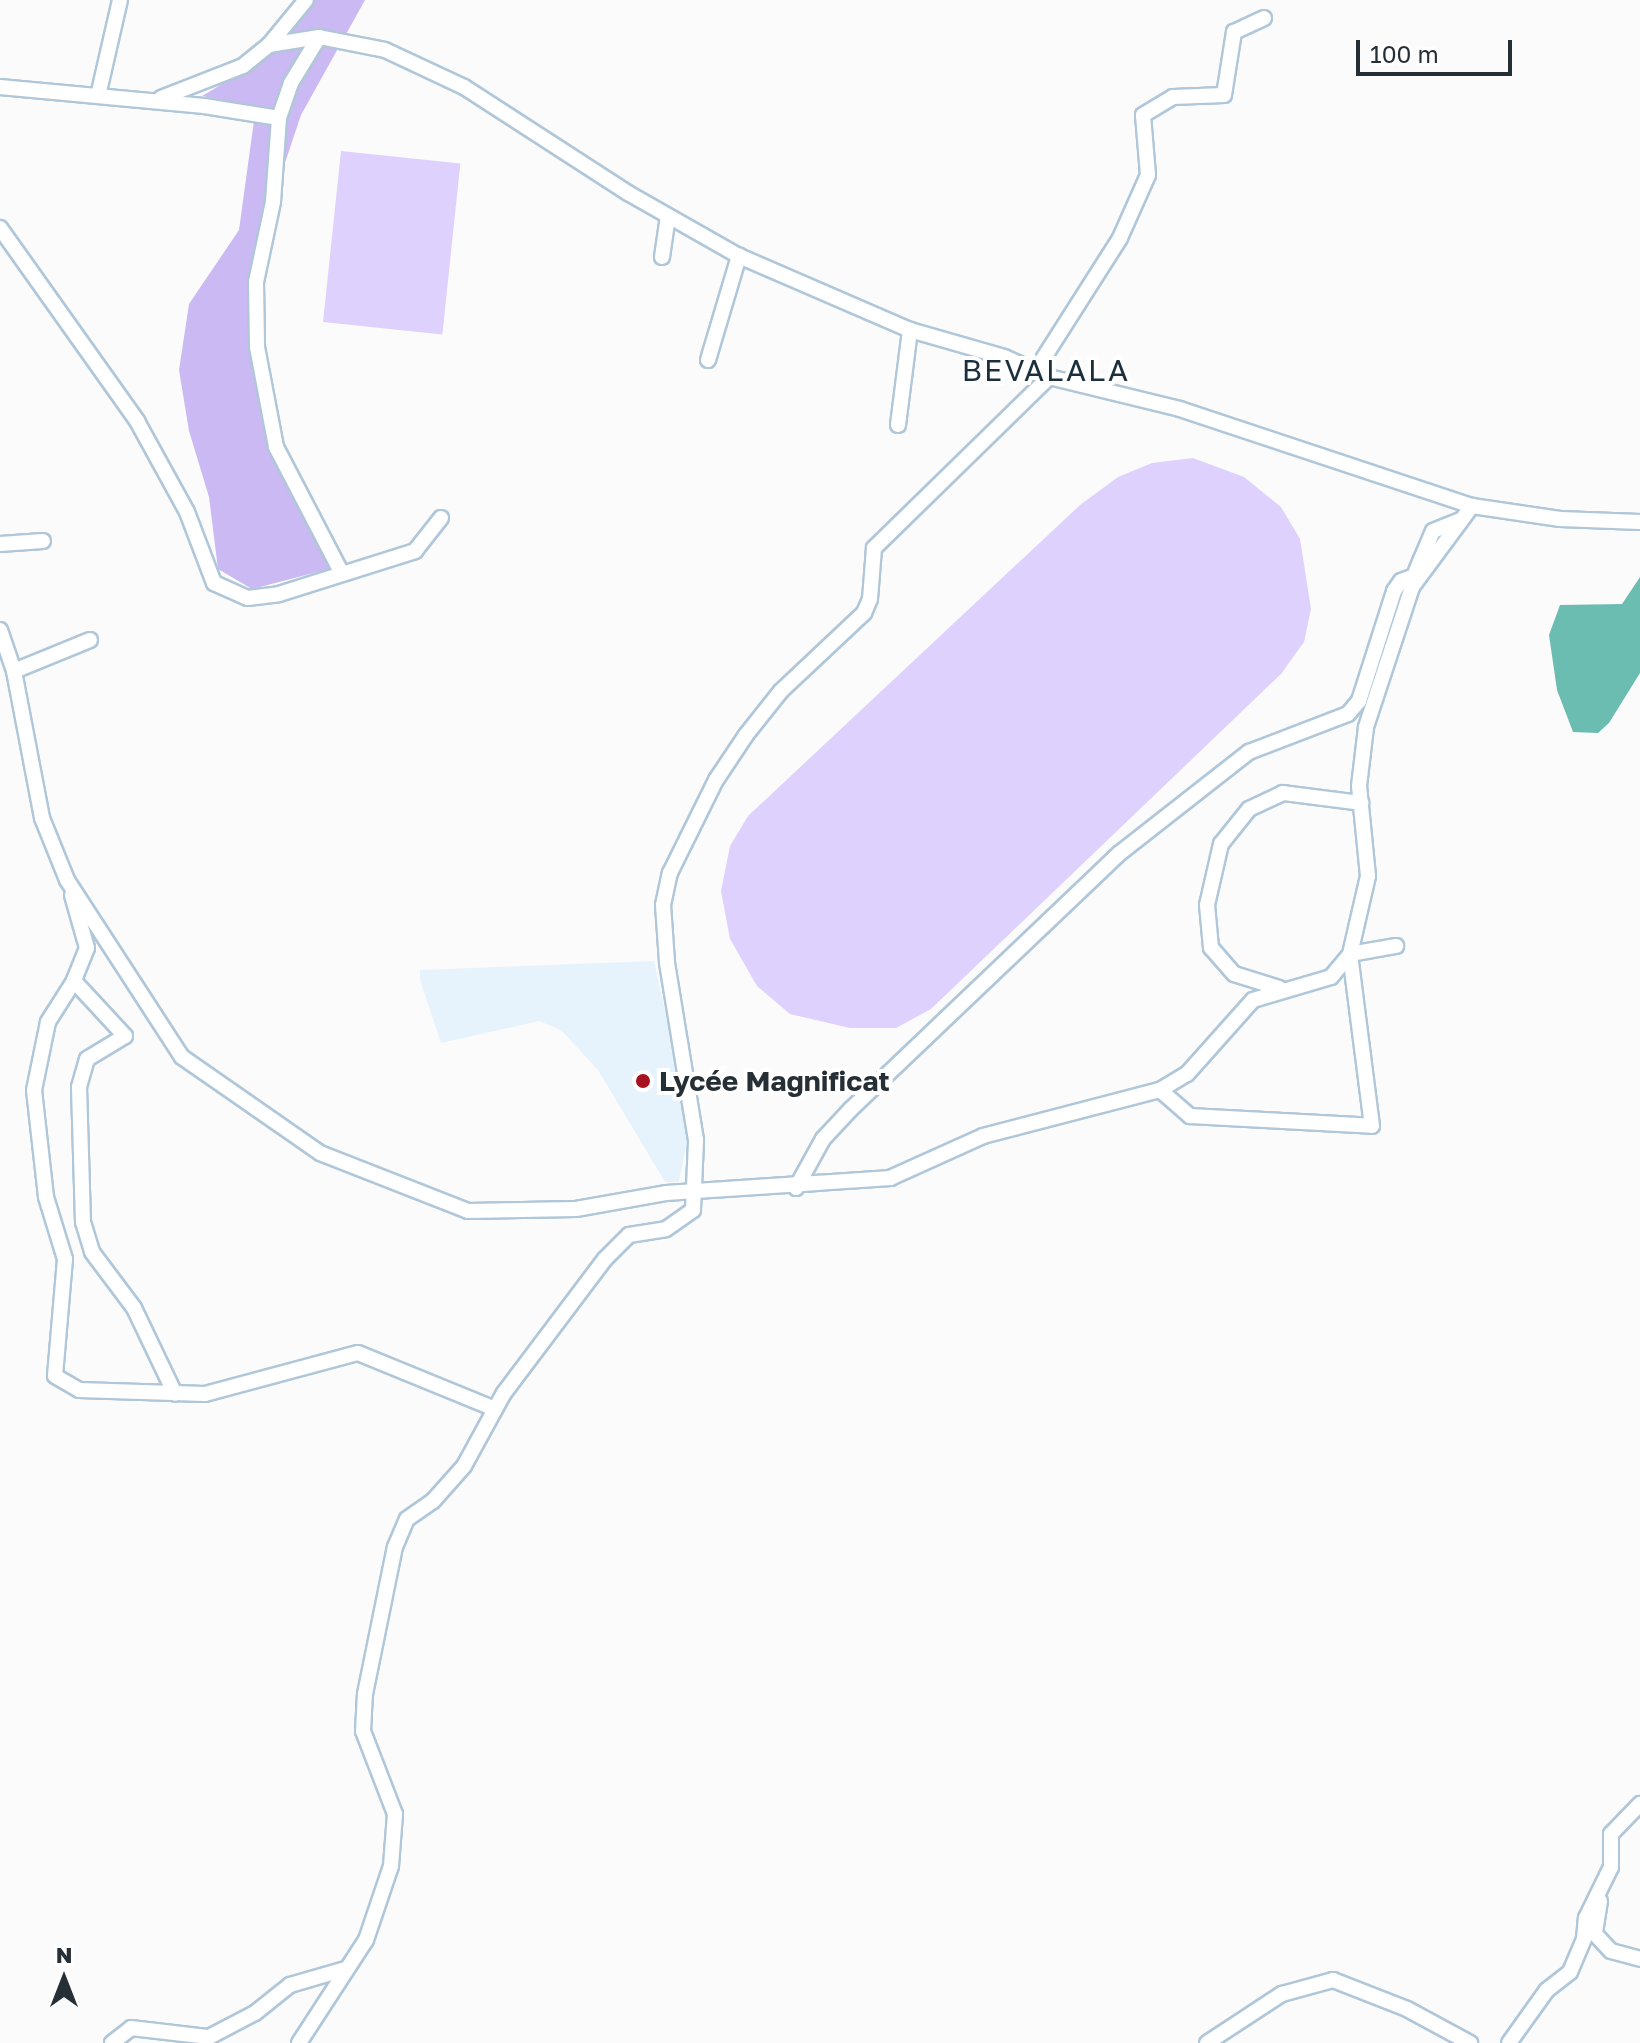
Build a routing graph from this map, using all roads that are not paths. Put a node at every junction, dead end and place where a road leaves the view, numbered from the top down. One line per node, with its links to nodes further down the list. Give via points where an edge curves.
1 (120, 0): 7 (street)
2 (306, 0): 5 (street)
3 (1264, 18): 16 (street, via 1234,32 1224,95 1173,97 1143,115 1148,175 1120,238)
4 (319, 37): 5 (street); 9 (street, via 291,83); 10 (street, via 385,50 464,87)
5 (269, 45): 8 (street, via 243,66 200,87)
6 (0, 87): 7 (street)
7 (98, 96): 8 (street)
8 (151, 101): 9 (street)
9 (279, 118): 24 (street, via 273,202 256,282 257,347 276,447)
10 (668, 216): 12 (street); 13 (street)
11 (0, 228): 24 (street, via 137,421 187,512 214,583 248,598 279,594)
12 (739, 256): 14 (street); 15 (street)
13 (662, 257)
14 (910, 330): 16 (street); 18 (street)
15 (708, 360)
16 (1036, 370): 17 (street)
17 (1049, 377): 19 (street, via 1180,409); 37 (street, via 874,548 864,613 781,691 746,735 716,780 670,873 663,905 667,962 690,1093)
18 (898, 425)
19 (1472, 506): 21 (street, via 1560,519); 25 (street)
20 (441, 518): 24 (street, via 415,551)
21 (1640, 522)
22 (43, 541): 23 (street)
23 (0, 544)
24 (341, 572)
25 (1415, 579): 29 (street, via 1366,727 1360,757); 36 (street, via 1394,591 1359,701 1348,714 1249,752 1120,853 851,1109 823,1139)
26 (1, 636): 28 (street)
27 (90, 640): 28 (street)
28 (14, 671): 30 (street, via 42,818)
29 (1361, 803): 32 (street, via 1368,876); 34 (street, via 1283,793 1249,809 1221,844 1207,905 1211,948 1234,974)
30 (67, 880): 33 (street, via 87,948); 37 (street, via 182,1057 320,1153 468,1211 576,1209)
31 (1396, 946): 32 (street)
32 (1350, 954): 34 (street, via 1331,977); 35 (street, via 1372,1126 1190,1116)
33 (74, 981): 38 (street, via 125,1036 87,1059 79,1087 83,1222 92,1252 134,1308); 38 (street, via 48,1022 34,1090 46,1197 65,1259 55,1376 79,1390)
34 (1279, 988): 35 (street, via 1253,1000 1187,1074)
35 (1160, 1090): 36 (street, via 983,1136 890,1178)
36 (796, 1188): 37 (street)
37 (696, 1193): 39 (street, via 693,1210 684,1217 666,1229 629,1235 605,1259)
38 (175, 1394): 39 (street, via 205,1394 358,1353)
39 (495, 1409): 43 (street, via 464,1466 433,1501 407,1519 395,1547 365,1694 363,1731 395,1814 391,1866 366,1940)
40 (1640, 1804): 41 (street, via 1611,1834 1611,1867)
41 (1600, 1897): 42 (street, via 1595,1934 1611,1951); 48 (street, via 1586,1918 1584,1939 1570,1972 1547,1990)
42 (1640, 1959)
43 (345, 1969): 44 (street, via 290,1985 255,2013 209,2037 131,2028); 45 (street)
44 (112, 2043)
45 (299, 2043)
46 (1207, 2043): 47 (street, via 1282,1994 1333,1980 1407,2009)
47 (1470, 2043)
48 (1509, 2043)

